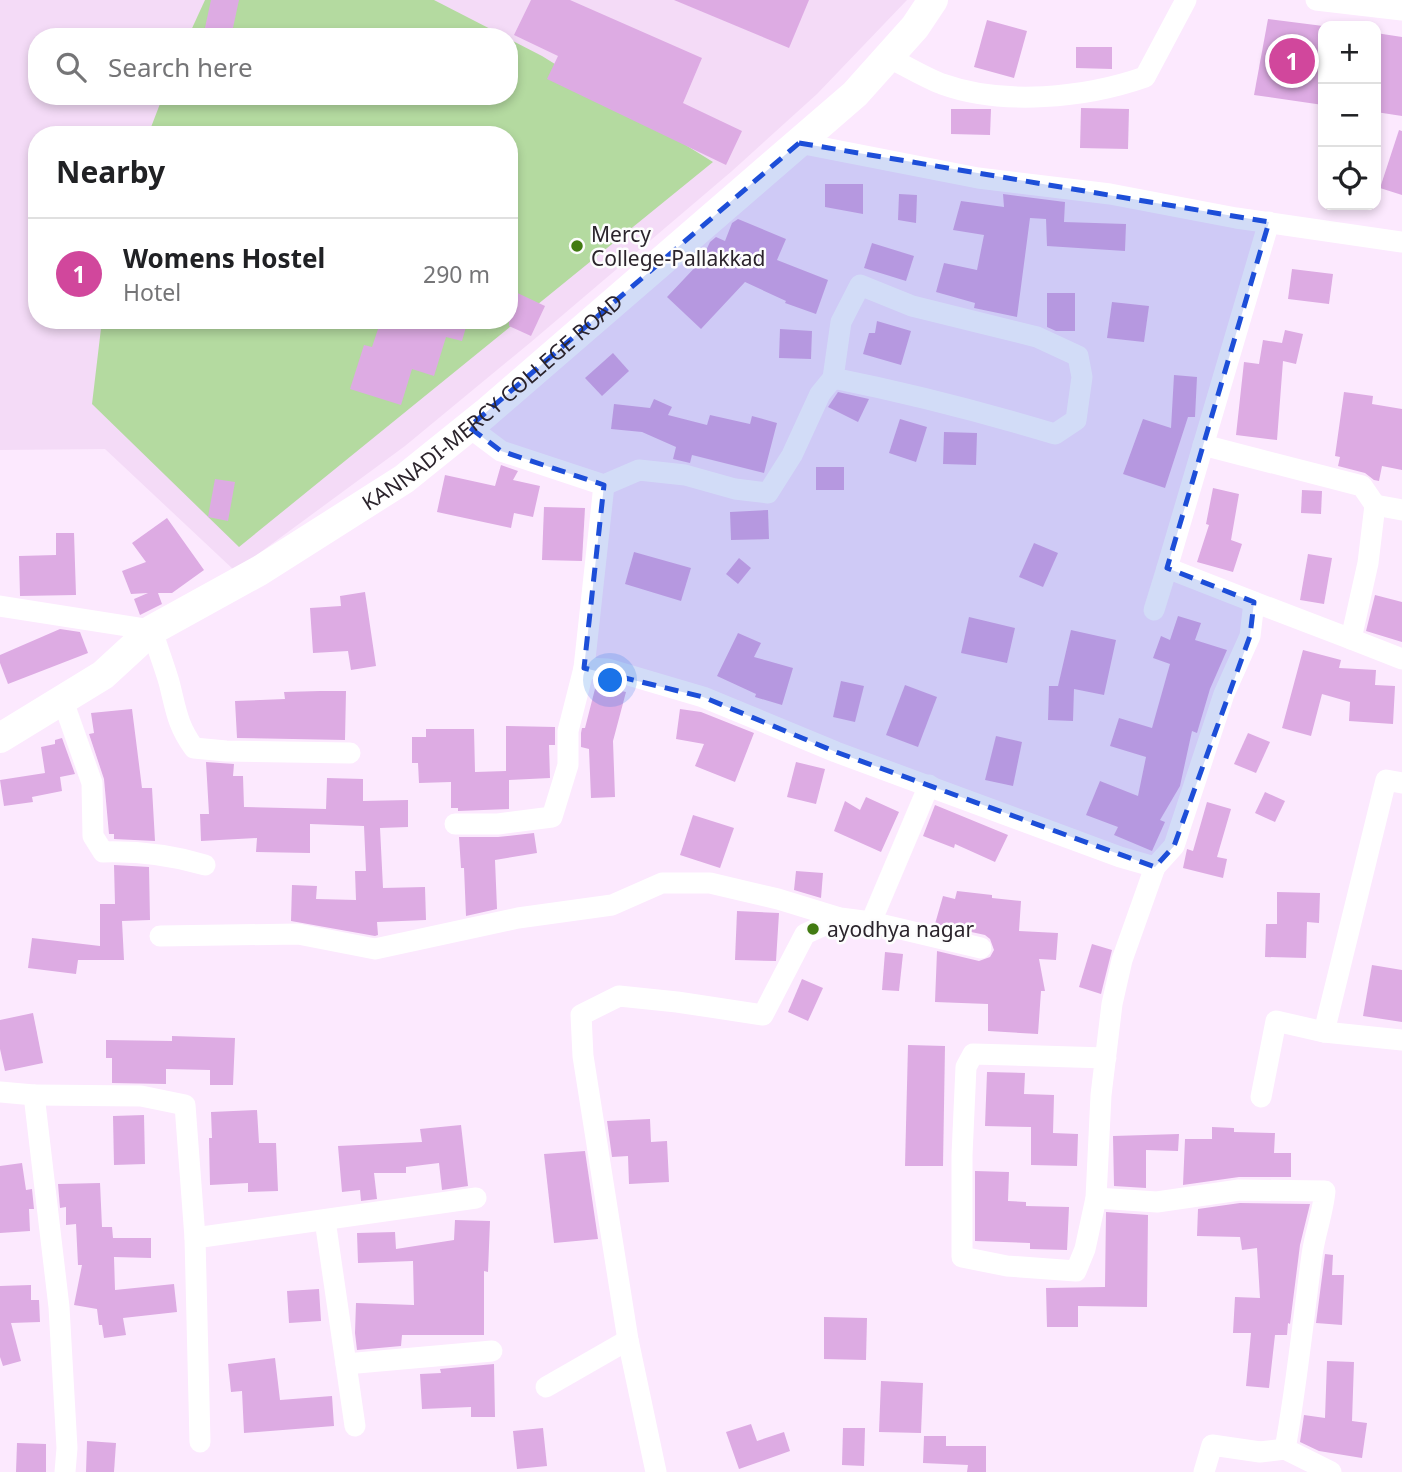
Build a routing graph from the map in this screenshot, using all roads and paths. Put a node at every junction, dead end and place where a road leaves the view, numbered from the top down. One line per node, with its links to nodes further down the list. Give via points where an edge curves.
1 (933, 0): 5 (main road, KANNADI-MERCY COLLEGE ROAD)
2 (1186, 0): 5 (street, via 1145,77 1113,88 989,96 942,84)
3 (1316, 0): 4 (street)
4 (1402, 10)
5 (888, 57): 6 (main road, KANNADI-MERCY COLLEGE ROAD, via 855,94)
6 (799, 143): 7 (street, via 978,178 1110,194); 10 (main road, KANNADI-MERCY COLLEGE ROAD)
7 (1269, 222): 8 (street); 11 (street)
8 (1402, 242)
9 (833, 378): 9 (street, via 1055,434 1076,420 1082,377 1078,356 1037,337 912,306 860,285 841,322); 12 (street, via 820,394 768,494 639,470)
10 (469, 427): 12 (street, via 501,451); 19 (main road, KANNADI-MERCY COLLEGE ROAD, via 404,479 259,571)
11 (1203, 445): 13 (street, via 1362,486); 15 (street)
12 (604, 485): 22 (street)
13 (1375, 505): 14 (street); 20 (street)
14 (1402, 510)
15 (1167, 568): 16 (street); 18 (street)
16 (1254, 602): 20 (street); 30 (street, via 1250,636 1224,694 1174,846)
17 (0, 606): 19 (street)
18 (1154, 610)
19 (152, 630): 23 (main road, KANNADI-MERCY COLLEGE ROAD, via 103,675); 25 (street, via 176,716 194,748)
20 (1351, 639): 21 (street)
21 (1402, 659)
22 (584, 668): 27 (street, via 608,670 703,697); 28 (street, via 568,731 568,765 552,817)
23 (62, 701): 24 (main road, KANNADI-MERCY COLLEGE ROAD); 29 (street, via 92,783 93,836 103,852 175,856)
24 (0, 738)
25 (350, 753)
26 (1401, 780): 35 (street, via 1386,780)
27 (929, 785): 30 (street); 32 (street)
28 (455, 824)
29 (205, 865)
30 (1155, 867): 37 (street, via 1122,960)
31 (840, 918): 32 (street); 33 (street, via 710,883 662,883 612,905 518,918 375,949 298,934); 45 (street, via 805,934 763,1014 620,996 581,1014 583,1056)
32 (870, 922): 34 (street)
33 (160, 936)
34 (981, 948)
35 (1324, 1032): 36 (street); 40 (street, via 1276,1021)
36 (1402, 1041)
37 (1105, 1059): 42 (street); 42 (street, via 973,1054 965,1079 962,1257 1076,1271)
38 (0, 1092): 39 (street)
39 (34, 1095): 44 (street, via 141,1096 186,1105); 52 (street, via 59,1307)
40 (1261, 1097)
41 (476, 1198): 43 (street)
42 (1096, 1198): 51 (street, via 1157,1202 1239,1190 1325,1191 1312,1252)
43 (325, 1220): 44 (street); 47 (street)
44 (195, 1238): 50 (street)
45 (628, 1340): 48 (street); 53 (street)
46 (492, 1351): 47 (street)
47 (346, 1364): 49 (street)
48 (546, 1387)
49 (355, 1426)
50 (200, 1442)
51 (1285, 1449): 54 (street, via 1260,1452 1212,1446); 55 (street)
52 (65, 1472)
53 (656, 1472)
54 (1204, 1472)
55 (1331, 1472)

